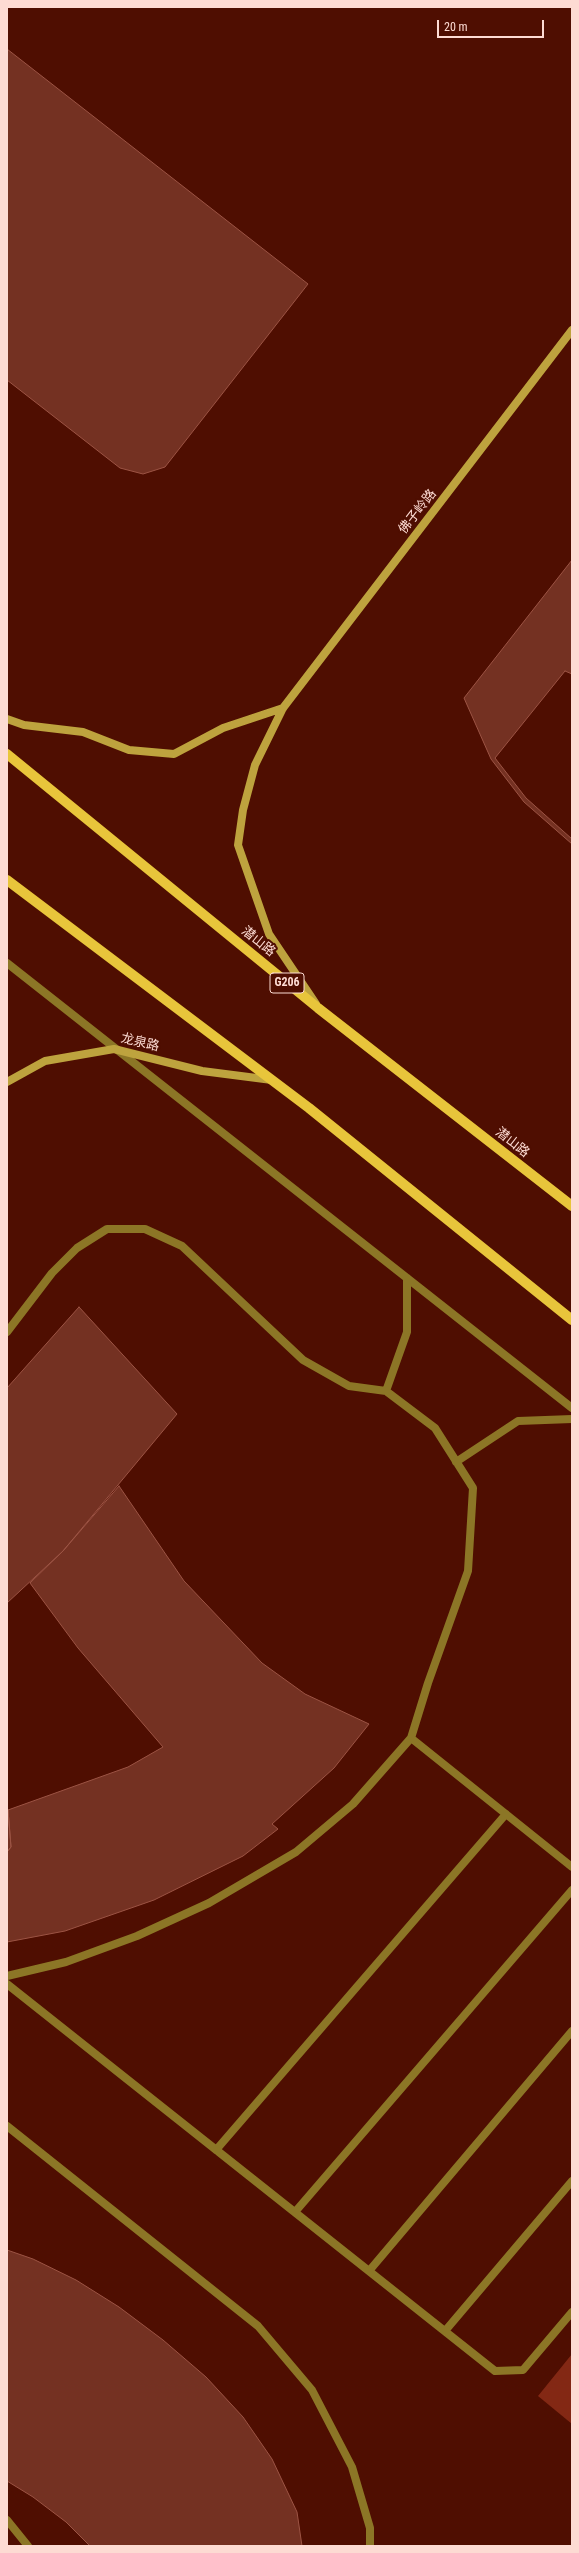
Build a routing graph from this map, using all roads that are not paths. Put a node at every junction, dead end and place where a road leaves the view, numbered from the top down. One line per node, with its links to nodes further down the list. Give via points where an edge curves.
1 (572, 330): 2 (street, 佛子岭路)
2 (282, 708): 3 (street, via 223,728 174,754 129,750 83,732 24,725); 7 (street, 佛子岭路, via 255,765 243,810 238,845 269,934)
3 (7, 719)
4 (7, 754): 7 (main road, 潜山路 / G206)
5 (7, 880): 9 (main road)
6 (7, 963): 8 (lane)
7 (318, 1008): 11 (main road, 潜山路 / G206)
8 (114, 1049): 9 (street, 龙泉路, via 202,1071); 10 (street, 龙泉路, via 45,1061); 12 (lane)
9 (272, 1080): 13 (main road)
10 (7, 1082)
11 (572, 1206)
12 (407, 1278): 15 (lane, via 407,1332); 16 (lane)
13 (572, 1320)
14 (7, 1332): 15 (lane, via 52,1274 77,1248 106,1229 145,1229 182,1246 303,1360 349,1386)
15 (386, 1391): 18 (lane, via 435,1428)
16 (572, 1408)
17 (572, 1419): 18 (lane, via 518,1421)
18 (456, 1462): 19 (lane, via 473,1488 468,1571)
19 (411, 1738): 20 (lane); 23 (lane, via 353,1804 289,1856 209,1903 137,1936 66,1962)
20 (506, 1814): 21 (lane); 27 (lane)
21 (572, 1867)
22 (572, 1890): 29 (lane)
23 (7, 1976)
24 (7, 1984): 27 (lane)
25 (572, 2031): 30 (lane)
26 (7, 2126): 35 (lane, via 258,2326 316,2397 352,2467 370,2528)
27 (216, 2150): 29 (lane)
28 (572, 2181): 32 (lane)
29 (295, 2212): 30 (lane)
30 (369, 2271): 32 (lane)
31 (572, 2312): 32 (lane, via 523,2370 495,2371)
32 (445, 2331)
33 (7, 2520): 34 (lane)
34 (28, 2546)
35 (370, 2546)

